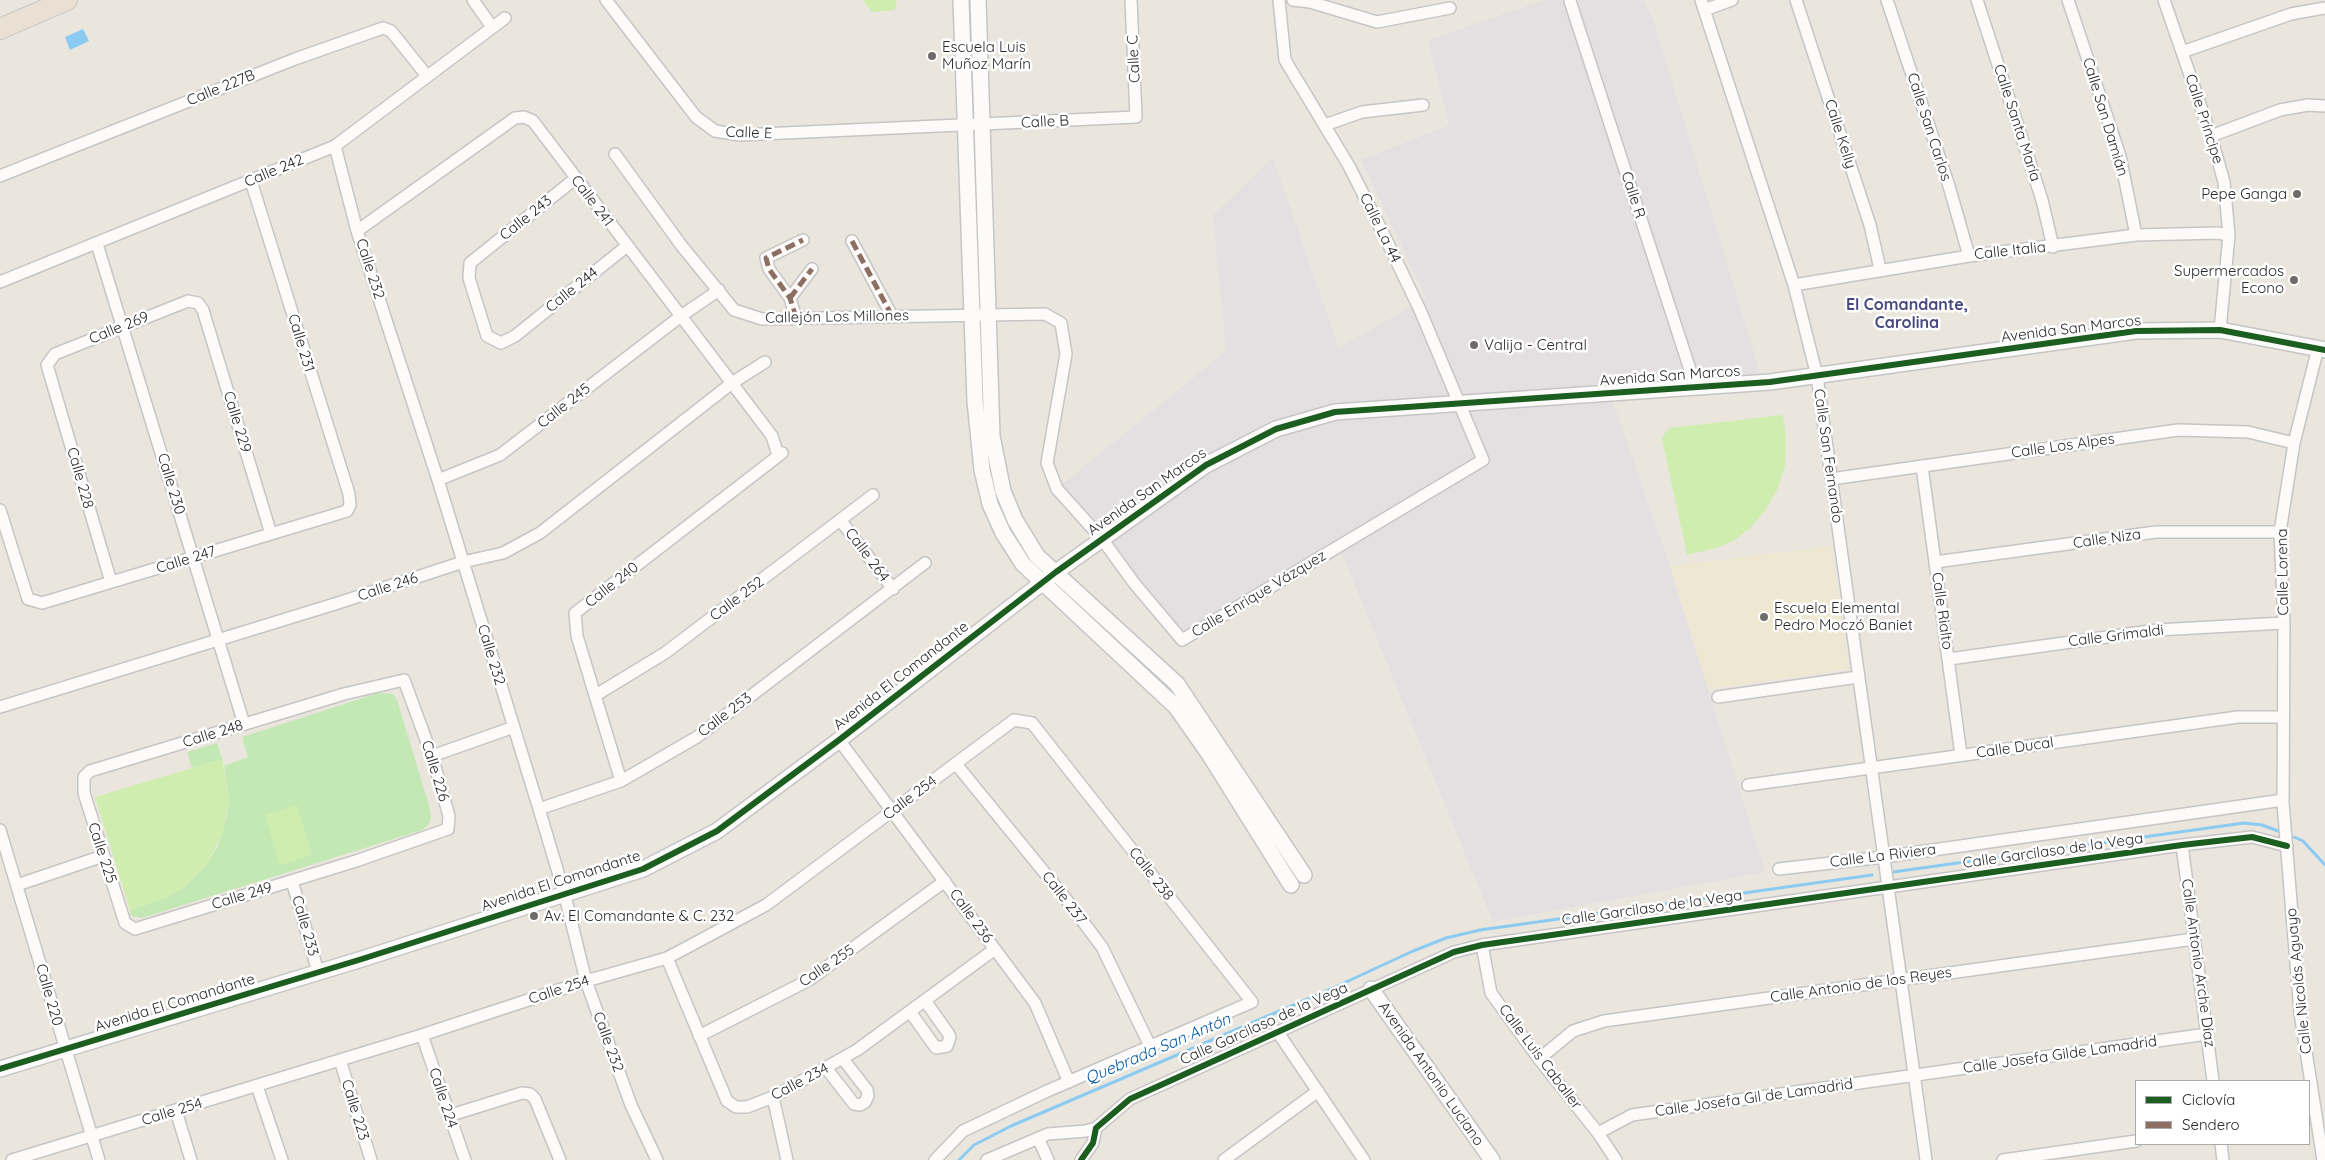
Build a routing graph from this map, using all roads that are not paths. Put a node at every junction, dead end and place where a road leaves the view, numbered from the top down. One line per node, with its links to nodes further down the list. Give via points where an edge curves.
1 (67, 0): 20 (highway)
2 (473, 0): 21 (street)
3 (606, 0): 31 (street, Calle E, via 696,117 715,131 740,135)
4 (961, 0): 31 (street)
5 (978, 0): 29 (street)
6 (1131, 0): 28 (street, Calle C)
7 (1279, 0): 30 (street, Calle La 44, via 1285,60)
8 (1293, 0): 17 (street, via 1377,22)
9 (1732, 0): 16 (street)
10 (1796, 0): 48 (street, Calle Kelly, via 1870,225)
11 (1887, 0): 46 (street, Calle San Carlos)
12 (1977, 0): 45 (street, Calle Santa María, via 2042,200)
13 (2068, 0): 39 (street, Calle San Damián, via 2120,156)
14 (2164, 0): 24 (street, Calle Príncipe)
15 (1570, 1): 67 (street, Calle R)
16 (1702, 5): 50 (street, Calle San Fernando)
17 (1450, 8)
18 (2325, 8): 24 (street, via 2291,14)
19 (505, 18): 21 (street, Calle 242)
20 (24, 19): 22 (highway); 23 (highway)
21 (492, 27): 25 (street, Calle 242)
22 (0, 29)
23 (0, 36)
24 (2182, 52): 32 (street, Calle Príncipe)
25 (427, 76): 33 (street, Calle 242); 35 (street, Calle 227B, via 390,31 383,28)
26 (1423, 105): 30 (street, via 1362,112)
27 (2325, 106): 32 (street, via 2308,105 2280,110)
28 (1136, 117): 29 (street, Calle B)
29 (983, 125): 31 (street, Calle B); 54 (street)
30 (1325, 125): 68 (street, Calle La 44, via 1420,310)
31 (959, 126): 57 (street, via 970,229)
32 (2212, 136): 40 (street, Calle Príncipe, via 2224,182)
33 (335, 146): 37 (street, Calle 242); 38 (street, Calle 232)
34 (616, 154): 51 (street, Callejón Los Millones, via 681,245)
35 (0, 176)
36 (576, 178): 38 (street, Calle 241, via 533,121 515,118); 44 (street, Calle 241); 61 (street, Calle 243, via 470,263 469,278 487,336 501,343)
37 (251, 182): 43 (street, Calle 242); 76 (street, Calle 231)
38 (357, 231): 74 (street, Calle 232)
39 (2136, 235): 40 (street, Calle Italia); 45 (street, Calle Italia)
40 (2229, 235): 60 (street, Calle Príncipe)
41 (803, 240): 52 (street, via 766,258 768,269)
42 (852, 241): 56 (street)
43 (97, 244): 49 (street, Calle 242); 59 (street, Calle 230)
44 (627, 246): 55 (street, Calle 241); 61 (street, Calle 244)
45 (2053, 247): 46 (street, Calle Italia)
46 (1969, 256): 48 (street, Calle Italia)
47 (812, 269): 52 (street)
48 (1880, 269): 50 (street, Calle Italia)
49 (0, 282)
50 (1794, 285): 65 (street, Calle San Fernando)
51 (719, 290): 55 (street, Calle 245); 58 (street, Callejón Los Millones, via 734,310 762,318)
52 (790, 298): 58 (street)
53 (203, 310): 59 (street, Calle 269, via 198,303 188,301); 80 (street, Calle 229)
54 (989, 314): 57 (street, Callejón Los Millones); 81 (street, Calle Enrique Vázquez, via 1044,314 1061,323 1066,354 1047,463 1057,489); 86 (street, via 992,436 1003,491 1015,520 1037,556)
55 (681, 316): 66 (street, Calle 241); 74 (street, Calle 245, via 500,455)
56 (892, 316): 57 (street, Callejón Los Millones); 58 (street, Callejón Los Millones)
57 (972, 317): 88 (street, via 978,444 990,504 1003,533 1023,564)
58 (796, 318)
59 (123, 326): 64 (street, Calle 269, via 55,354 46,364); 82 (street, Calle 230)
60 (2220, 330): 62 (street, Avenida San Marcos); 65 (street, Avenida San Marcos, via 2136,331)
61 (518, 334)
62 (2321, 349): 69 (street, Calle Lorena)
63 (765, 362): 66 (street, Calle 246)
64 (50, 374): 87 (street, Calle 228)
65 (1816, 376): 67 (street, Avenida San Marcos); 73 (street, Calle San Fernando)
66 (732, 383): 70 (street, Calle 241, via 772,436); 83 (street, Calle 246, via 540,532 503,553)
67 (1696, 388): 68 (street, Avenida San Marcos)
68 (1458, 404): 71 (street, Calle La 44); 81 (street, Avenida San Marcos, via 1335,412 1276,429 1206,465)
69 (2294, 443): 72 (street, Calle Los Alpes, via 2248,432 2178,430); 79 (street, Calle Lorena)
70 (777, 452): 95 (street, Calle 240, via 782,453 575,613 577,636)
71 (1483, 460): 81 (street, Calle Enrique Vázquez, via 1182,640)
72 (1922, 466): 73 (street, Calle Los Alpes); 84 (street, Calle Rialto)
73 (1830, 479): 93 (street, Calle San Fernando)
74 (438, 480): 83 (street, Calle 232)
75 (873, 495): 78 (street, Calle 252)
76 (350, 505): 80 (street, Calle 247, via 343,514)
77 (0, 510): 87 (street, Calle 247, via 28,599 42,604)
78 (841, 521): 89 (street, Calle 264); 95 (street, Calle 252, via 665,653)
79 (2280, 532): 84 (street, Calle Niza, via 2156,532); 90 (street, Calle Lorena)
80 (271, 534): 82 (street, Calle 247)
81 (1102, 539): 86 (street, Avenida San Marcos)
82 (193, 558): 87 (street, Calle 247); 91 (street, Calle 230)
83 (463, 562): 91 (street, Calle 246); 100 (street, Calle 232)
84 (1935, 562): 92 (street, Calle Rialto)
85 (926, 563): 89 (street)
86 (1056, 572): 88 (street, Avenida El Comandante); 120 (street, via 1177,684)
87 (111, 582)
88 (1042, 582): 102 (street, Avenida El Comandante); 124 (street, via 1176,707)
89 (893, 589): 108 (street, Calle 253, via 697,737)
90 (2284, 623): 92 (street, Calle Grimaldi, via 2157,630); 98 (street, Calle Lorena)
91 (218, 639): 97 (street, Calle 246); 99 (street, Calle 230)
92 (1949, 659): 103 (street, Calle Rialto)
93 (1858, 677): 96 (street); 106 (street, Calle San Fernando)
94 (344, 694): 99 (street, Calle 248); 104 (street, Calle 226, via 404,680)
95 (596, 695): 108 (street, Calle 240)
96 (1718, 697)
97 (0, 707)
98 (2283, 717): 103 (street, Calle Ducal, via 2238,718); 110 (street, Calle Lorena)
99 (244, 724): 107 (street, Calle 248, via 90,771)
100 (514, 727): 104 (street); 111 (street, Calle 232)
101 (1044, 738): 105 (street, Calle 254, via 1032,723 1014,720); 142 (street, Calle 238, via 1252,1002)
102 (839, 740): 112 (street, Calle 236); 126 (street, Avenida El Comandante, via 716,831 642,869)
103 (1961, 755): 106 (street, Calle Ducal)
104 (432, 756): 118 (street, Calle 226, via 449,816 448,829)
105 (956, 764): 112 (street, Calle 254); 142 (street, Calle 237, via 1102,947)
106 (1871, 768): 109 (street, Calle Ducal); 117 (street, Calle San Fernando)
107 (84, 777): 116 (street, Calle 225, via 84,793)
108 (621, 780): 111 (street, Calle 253)
109 (1748, 785)
110 (2284, 800): 115 (street, Calle Nicolás Aguayo); 117 (street, Calle La Riviera)
111 (539, 808): 126 (street, Calle 232)
112 (892, 812): 122 (street, Calle 236); 131 (street, Calle 254, via 766,905)
113 (0, 830): 123 (street, Calle 220)
114 (2182, 845): 115 (street, Calle Garcilaso de la Vega, via 2252,837); 125 (street, Calle Garcilaso de la Vega); 128 (street, Calle Antonio Arche Díaz)
115 (2287, 846): 157 (street, Calle Nicolás Aguayo, via 2300,1013)
116 (103, 856): 123 (street); 127 (street, Calle 225, via 125,923)
117 (1884, 857): 119 (street, Calle La Riviera); 125 (street, Calle San Fernando)
118 (356, 861): 121 (street, Calle 249)
119 (1779, 869)
120 (1304, 875): 124 (street)
121 (292, 880): 127 (street, Calle 249, via 135,929); 132 (street, Calle 233)
122 (946, 880): 130 (street, Calle 236); 141 (street, Calle 255, via 809,980)
123 (17, 885): 143 (street, Calle 220)
124 (1291, 885)
125 (1888, 887): 129 (street, Calle Garcilaso de la Vega); 133 (street, Calle San Fernando)
126 (564, 892): 132 (street, Avenida El Comandante); 134 (street, Calle 232)
127 (130, 927)
128 (2194, 939): 133 (street, Calle Antonio de los Reyes); 139 (street, Calle Antonio Arche Díaz)
129 (1482, 945): 135 (street, Calle Garcilaso de la Vega, via 1454,952); 145 (street, Calle Luis Caballer, via 1491,993)
130 (995, 949): 136 (street, Calle 234); 151 (street, Calle 236, via 1035,1003)
131 (667, 958): 134 (street, Calle 254); 141 (street, Calle 234)
132 (318, 972): 143 (street, Avenida El Comandante)
133 (1900, 979): 145 (street, Calle Antonio de los Reyes, via 1604,1022 1573,1031); 149 (street, Calle San Fernando)
134 (586, 981): 140 (street, Calle 254); 171 (street, Calle 232, via 631,1105)
135 (1371, 989): 138 (street, Calle Garcilaso de la Vega); 179 (street, Avenida Antonio Luciano)
136 (926, 1002): 137 (street, Calle 234); 137 (street, via 950,1037 947,1046 936,1048)
137 (911, 1013): 144 (street, Calle 234)
138 (1277, 1031): 153 (street); 158 (street, Calle Garcilaso de la Vega, via 1130,1098)
139 (2208, 1034): 149 (street, Calle Josefa Gilde Lamadrid); 150 (street, Calle Antonio Arche Díaz)
140 (422, 1035): 146 (street, Calle 254); 156 (street, Calle 224)
141 (699, 1036): 154 (street, Calle 234, via 727,1101 736,1107 747,1107)
142 (1150, 1046): 151 (street)
143 (65, 1049): 148 (street, Avenida El Comandante); 160 (street, Calle 220)
144 (843, 1059): 147 (street, Calle 234); 147 (street, via 867,1090 868,1096 860,1105 849,1100)
145 (1539, 1059): 159 (street, Calle Luis Caballer)
146 (340, 1060): 152 (street, Calle 254); 168 (street, Calle 223)
147 (826, 1068): 154 (street, Calle 234)
148 (0, 1069)
149 (1913, 1076): 159 (street, Calle Josefa Gil de Lamadrid, via 1632,1115); 181 (street, Calle San Fernando)
150 (2213, 1080)
151 (1069, 1082): 173 (street, via 963,1132)
152 (258, 1086): 155 (street, Calle 254); 167 (street)
153 (1318, 1091): 177 (street); 178 (street)
154 (773, 1098): 172 (street)
155 (176, 1111): 160 (street, Calle 254); 166 (street)
156 (448, 1116): 169 (street, Calle 224); 170 (street, via 522,1093 530,1094)
157 (2317, 1116): 184 (street, Calle Nicolás Aguayo)
158 (1096, 1128): 161 (street); 176 (street, Calle Garcilaso de la Vega, via 1093,1143)
159 (1598, 1132): 180 (street, Calle Luis Caballer)
160 (91, 1136): 164 (street, Calle 254); 165 (street, Calle 220)
161 (1038, 1138): 174 (street); 175 (street)
162 (2135, 1141): 182 (street)
163 (2221, 1145): 183 (street)
164 (12, 1160)
165 (99, 1160)
166 (191, 1160)
167 (282, 1160)
168 (371, 1160)
169 (465, 1160)
170 (560, 1160)
171 (657, 1160)
172 (787, 1160)
173 (935, 1160)
174 (987, 1160)
175 (1048, 1160)
176 (1081, 1160)
177 (1224, 1160)
178 (1364, 1160)
179 (1492, 1160)
180 (1616, 1160)
181 (1926, 1160)
182 (2003, 1160)
183 (2223, 1160)
184 (2323, 1160)

